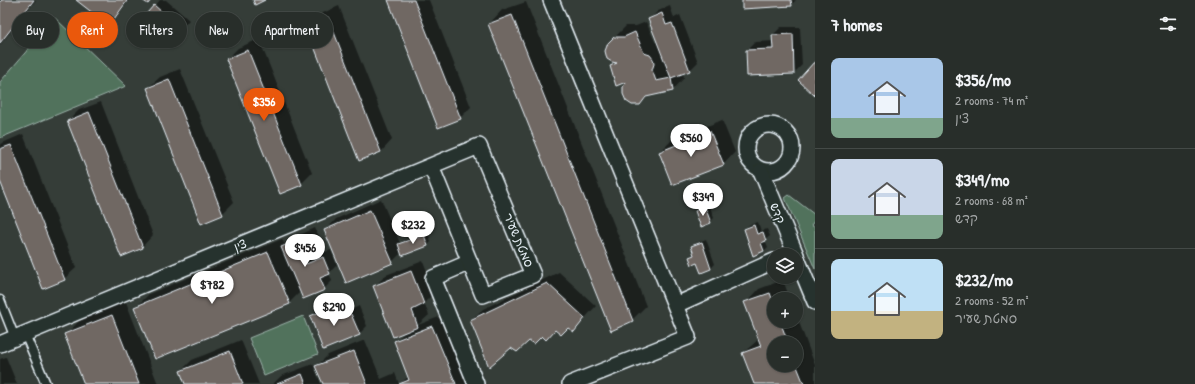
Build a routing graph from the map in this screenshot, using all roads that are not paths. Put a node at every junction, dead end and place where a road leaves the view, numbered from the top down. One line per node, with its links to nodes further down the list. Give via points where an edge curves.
1 (551, 0): 11 (street)
2 (480, 146): 3 (street, צין); 6 (street, סמטת שעיר, via 533,275 483,295)
3 (431, 166): 6 (street, סמטת שעיר); 12 (street, צין)
4 (761, 171): 5 (street, קדש)
5 (791, 248)
6 (470, 262): 15 (street, via 433,278)
7 (767, 264): 11 (street)
8 (803, 276): 10 (street, קדש)
9 (0, 300): 12 (lane)
10 (815, 302)
11 (676, 305): 16 (street, via 688,337)
12 (20, 336): 13 (street, צין); 14 (lane)
13 (0, 344)
14 (46, 384)
15 (476, 384)
16 (570, 384)

